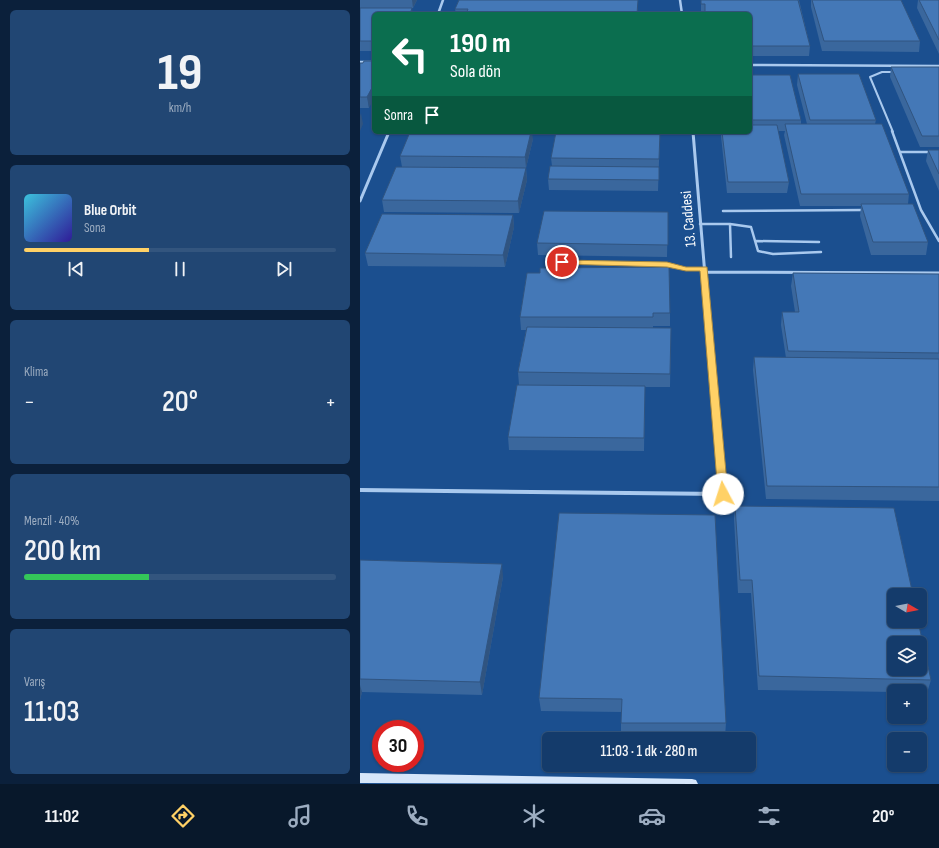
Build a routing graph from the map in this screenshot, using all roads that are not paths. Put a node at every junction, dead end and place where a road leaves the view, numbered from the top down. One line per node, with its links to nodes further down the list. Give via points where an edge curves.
1 (443, 0): 3 (street)
2 (680, 0): 4 (street)
3 (439, 12)
4 (682, 12)
5 (360, 62): 6 (street)
6 (372, 62)
7 (752, 65): 8 (street)
8 (939, 66)
9 (897, 72): 12 (lane, via 882,72 870,77)
10 (388, 134): 14 (street)
11 (693, 134): 19 (street, 13. Caddesi)
12 (901, 152): 13 (lane); 17 (lane)
13 (939, 152)
14 (360, 200)
15 (865, 210): 18 (lane)
16 (913, 210): 17 (lane)
17 (921, 210): 22 (lane)
18 (723, 211)
19 (700, 224): 20 (lane); 27 (street, 13. Caddesi)
20 (730, 224): 21 (lane, via 751,227); 25 (lane)
21 (756, 241): 23 (lane); 24 (lane, via 758,251 773,254)
22 (939, 241)
23 (819, 242)
24 (821, 252)
25 (731, 257)
26 (547, 262): 27 (lane, via 667,264)
27 (704, 270): 28 (street); 29 (street, 13. Caddesi, via 723,494)
28 (939, 273)
29 (360, 490)
30 (360, 778): 31 (street)
31 (692, 784)

